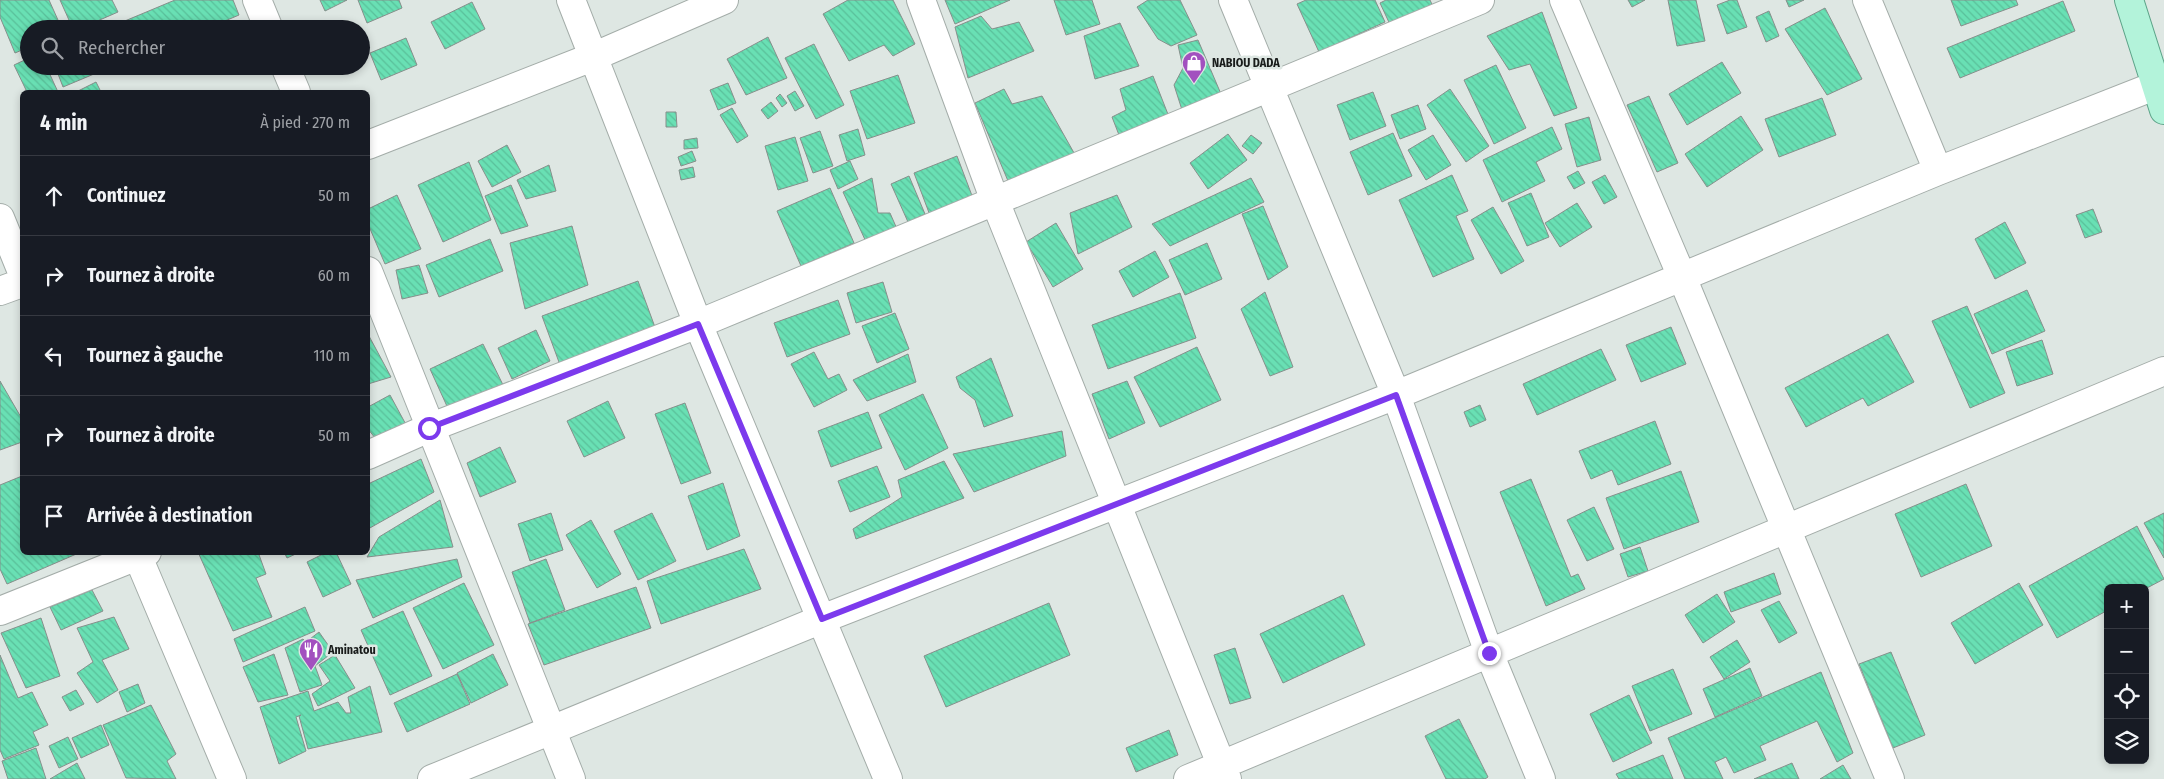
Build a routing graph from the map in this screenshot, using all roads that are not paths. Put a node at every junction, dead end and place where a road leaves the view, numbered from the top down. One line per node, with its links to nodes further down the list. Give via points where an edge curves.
1 (257, 0): 10 (street)
2 (571, 0): 11 (street)
3 (724, 0): 11 (street)
4 (921, 0): 18 (street)
5 (1233, 0): 13 (street)
6 (1480, 0): 13 (street)
7 (1564, 0): 22 (street)
8 (1867, 0): 17 (street)
9 (2129, 0): 15 (main road)
10 (265, 20)
11 (595, 56): 16 (street); 25 (street)
12 (289, 75): 14 (street)
13 (1269, 88): 18 (street); 27 (street)
14 (295, 90)
15 (2160, 98): 17 (street)
16 (370, 144)
17 (1938, 171): 22 (street)
18 (995, 202): 25 (street); 30 (street)
19 (0, 218): 20 (street)
20 (20, 267)
21 (370, 276): 28 (street)
22 (1682, 276): 27 (street); 31 (street)
23 (20, 283): 24 (street)
24 (0, 291)
25 (698, 324): 28 (street); 35 (street)
26 (2164, 370): 31 (street)
27 (1396, 395): 30 (street); 36 (street)
28 (429, 428): 29 (street); 37 (street)
29 (370, 454)
30 (1117, 502): 35 (street); 38 (street)
31 (1786, 529): 36 (street); 45 (street)
32 (138, 555): 34 (street)
33 (140, 555): 39 (street)
34 (0, 612)
35 (822, 619): 37 (street); 42 (street)
36 (1489, 653): 38 (street); 44 (street)
37 (552, 730): 40 (street); 41 (street)
38 (1224, 772): 43 (street)
39 (232, 779)
40 (432, 779)
41 (571, 779)
42 (888, 779)
43 (1188, 779)
44 (1540, 779)
45 (1890, 779)

